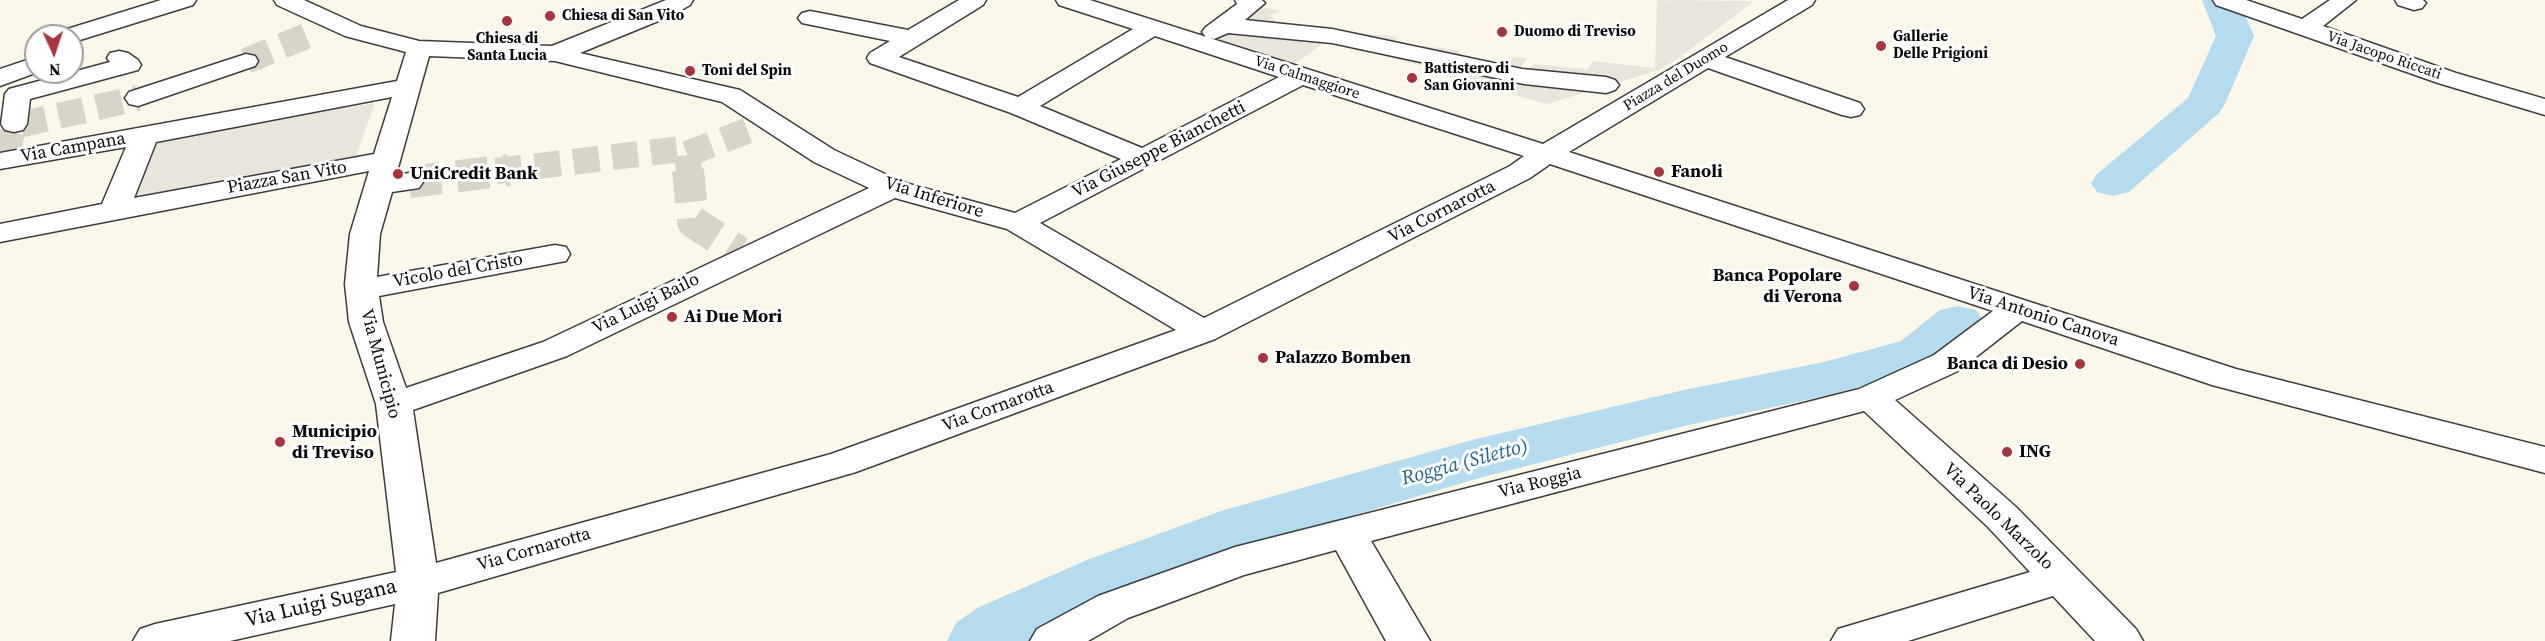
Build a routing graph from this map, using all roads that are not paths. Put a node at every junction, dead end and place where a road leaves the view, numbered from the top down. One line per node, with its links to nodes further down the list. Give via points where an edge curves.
1 (185, 0): 14 (street)
2 (285, 0): 17 (street, via 327,27)
3 (839, 0): 15 (street, via 810,18)
4 (975, 0): 15 (street)
5 (1067, 0): 12 (street, Via Calmaggiore)
6 (1804, 0): 20 (street, Piazza del Duomo)
7 (2226, 0): 13 (street, Via Jacopo Riccati)
8 (2345, 0): 13 (street)
9 (1249, 3): 11 (street)
10 (674, 5): 18 (street)
11 (1224, 25): 16 (street); 25 (street, Piazza del Duomo, via 1332,36 1455,69)
12 (1152, 28): 16 (street, Via Calmaggiore); 28 (street)
13 (2305, 28): 29 (street, Via Jacopo Riccati, via 2447,78)
14 (84, 31)
15 (912, 38): 28 (street, via 879,58)
16 (1200, 43): 23 (street, Via Calmaggiore)
17 (418, 48): 18 (street); 26 (street)
18 (555, 54): 37 (street, Via Inferiore, via 731,96 765,124)
19 (119, 58): 31 (street, via 129,65 18,94)
20 (1706, 58): 30 (street); 33 (street, Piazza del Duomo)
21 (246, 61): 27 (street)
22 (24, 69): 24 (street)
23 (1300, 76): 33 (street, Via Calmaggiore); 34 (street, Via Giuseppe Bianchetti)
24 (2, 77)
25 (1606, 85)
26 (406, 87): 32 (street); 36 (street)
27 (138, 98)
28 (1020, 107): 34 (street)
29 (2545, 107)
30 (1851, 109)
31 (14, 124)
32 (145, 136): 35 (street, Via Campana); 38 (street)
33 (1547, 153): 43 (street, Via Antonio Canova); 44 (street, Via Cornarotta, via 1520,172)
34 (1143, 158): 39 (street, Via Giuseppe Bianchetti)
35 (2, 159)
36 (391, 176): 38 (street, Piazza San Vito); 42 (street, Via Municipio, via 365,234)
37 (892, 188): 39 (street, Via Inferiore); 46 (street, Via Luigi Bailo, via 742,254 555,349)
38 (114, 210): 40 (street, Piazza San Vito)
39 (1018, 223): 44 (street, Via Inferiore)
40 (0, 233)
41 (555, 254): 42 (street, Vicolo del Cristo)
42 (362, 289): 46 (street, Via Municipio, via 366,322)
43 (2017, 309): 45 (street, Via Roggia, via 1946,363); 47 (street, Via Antonio Canova, via 2224,377)
44 (1203, 332): 50 (street, Via Cornarotta, via 843,463)
45 (1871, 398): 48 (street, Via Roggia); 49 (street, Via Paolo Marzolo, via 2002,517)
46 (394, 404): 50 (street, Via Municipio)
47 (2545, 459)
48 (1346, 533): 54 (street, Via Roggia, via 1224,566 1113,607); 55 (street)
49 (2061, 578): 51 (street); 56 (street, Via Paolo Marzolo)
50 (418, 583): 52 (street, Via Luigi Sugana); 53 (street, Via Municipio)
51 (1857, 640)
52 (155, 641)
53 (413, 641)
54 (1052, 641)
55 (1408, 641)
56 (2121, 641)

